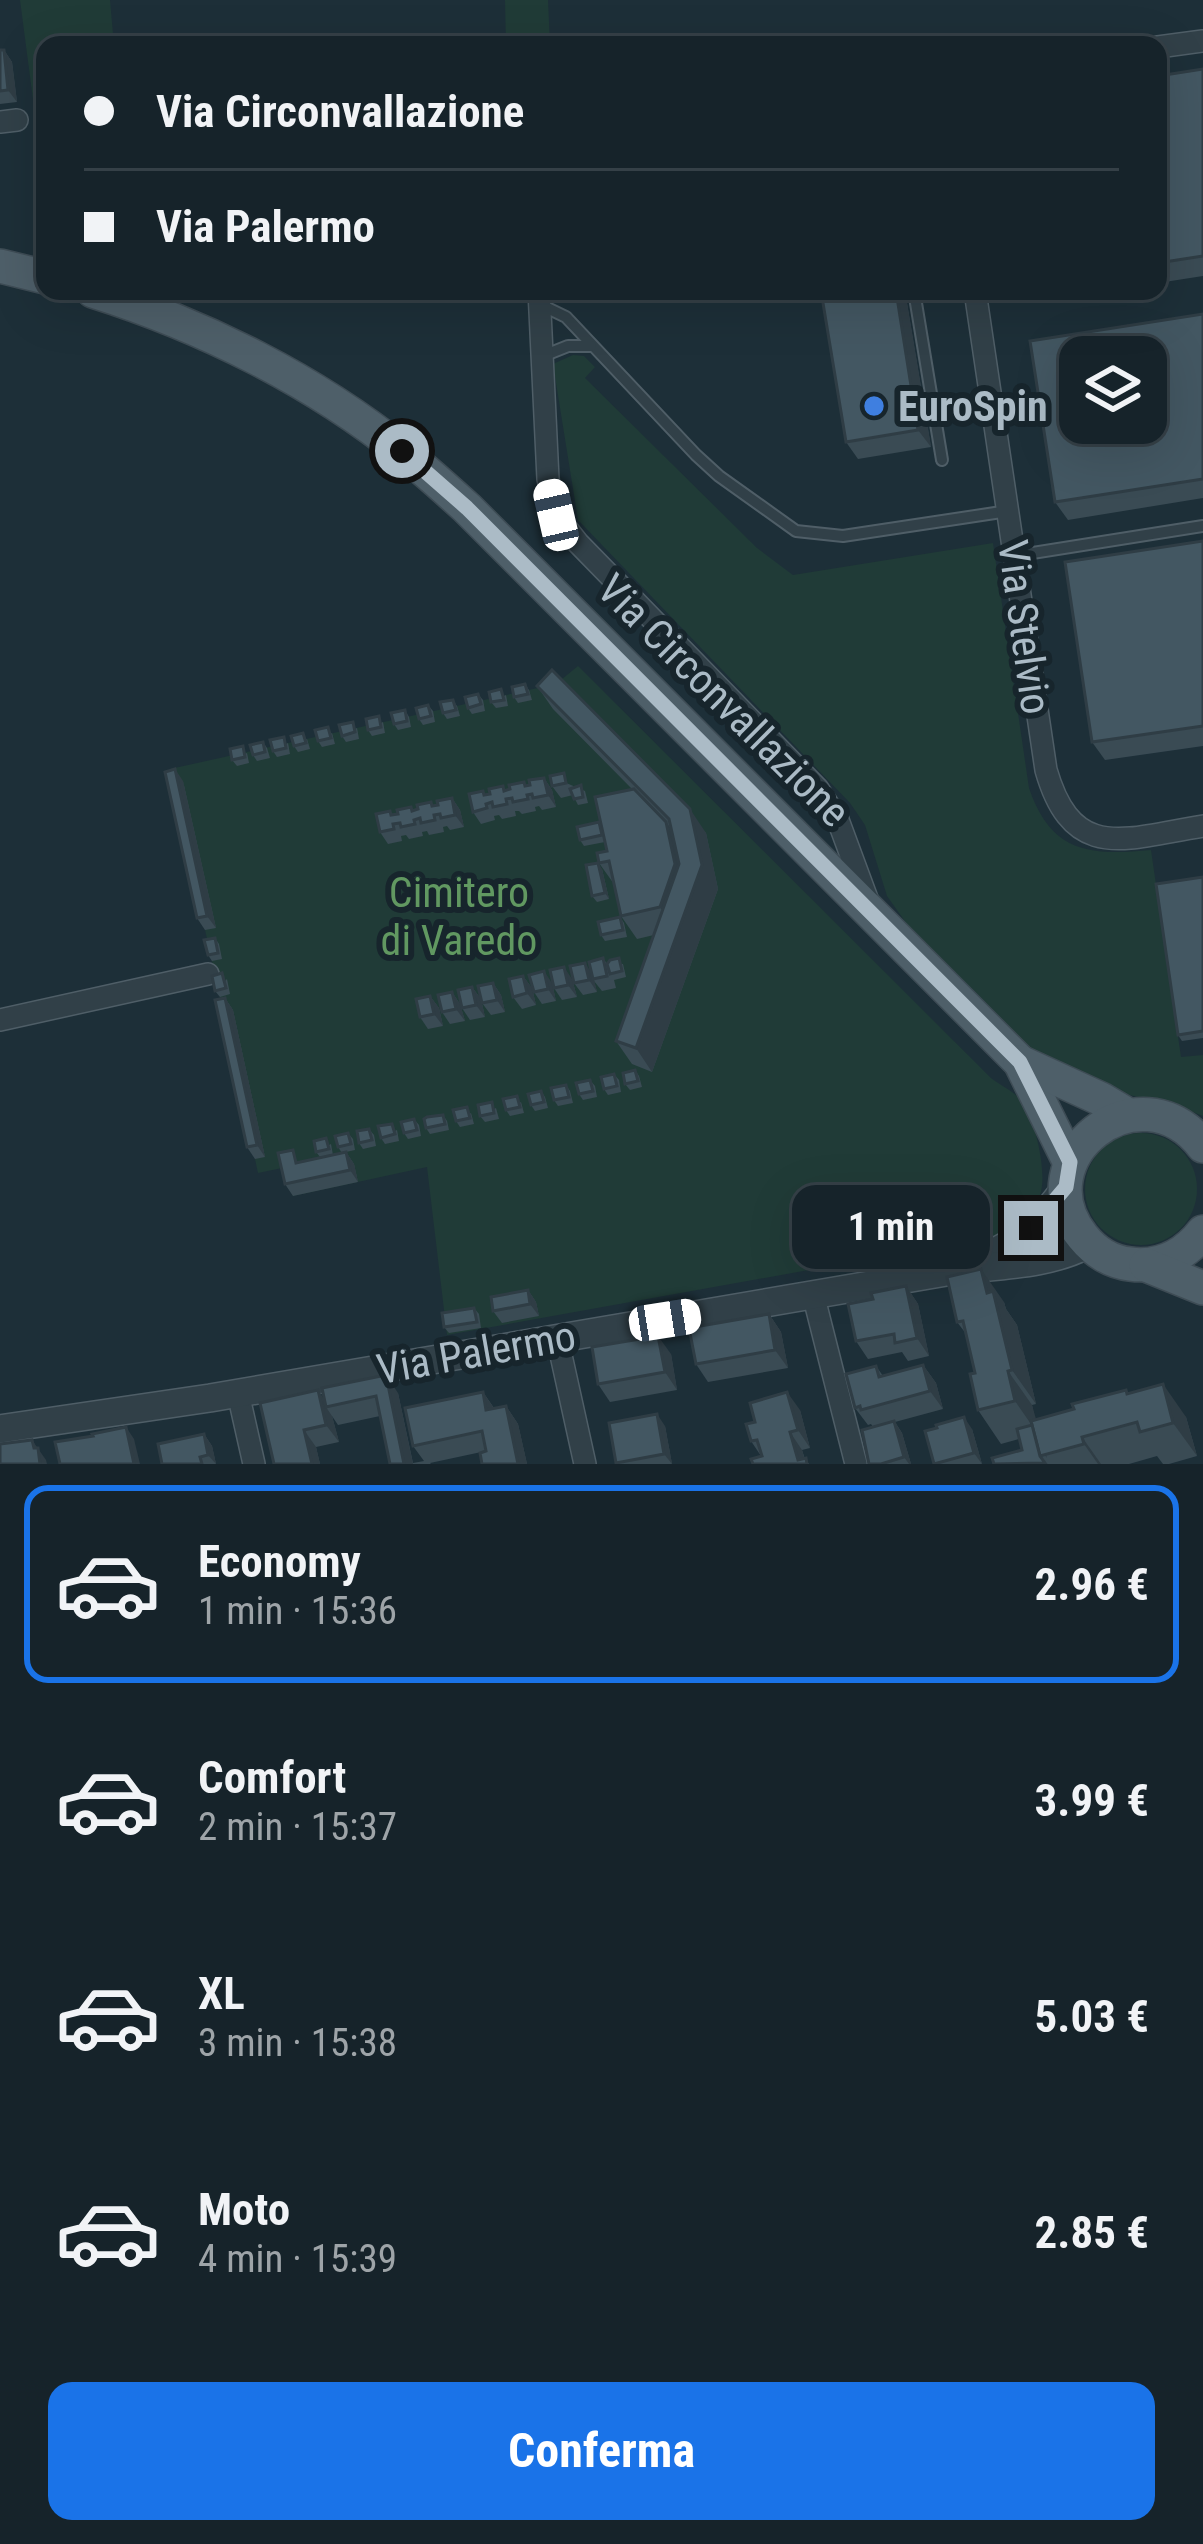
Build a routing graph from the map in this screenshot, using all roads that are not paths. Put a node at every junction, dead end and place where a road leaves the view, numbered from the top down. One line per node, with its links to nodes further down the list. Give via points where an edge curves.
1 (1203, 41): 2 (street)
2 (1167, 46)
3 (3, 268): 4 (main road)
4 (36, 275)
5 (118, 300): 17 (main road, Via Circonvallazione, via 262,361 402,451)
6 (539, 300): 11 (street)
7 (543, 300): 10 (lane)
8 (915, 300): 12 (lane)
9 (976, 300): 13 (street, Via Stelvio)
10 (594, 346): 11 (lane); 13 (lane, via 696,455 796,531 843,536)
11 (543, 356): 17 (street, via 556,515 818,789)
12 (942, 460)
13 (1007, 511): 15 (street, Via Stelvio)
14 (1203, 526): 15 (lane)
15 (1014, 556): 16 (street, Via Stelvio, via 1046,770 1063,813 1100,838)
16 (1203, 826)
17 (871, 911): 20 (main road, Via Circonvallazione)
18 (208, 974): 19 (street)
19 (0, 1020)
20 (1020, 1062): 21 (main road, Via Circonvallazione); 23 (main road, Via Circonvallazione)
21 (1128, 1115): 22 (main road, Via Circonvallazione, via 1168,1119); 23 (main road, via 1084,1140)
22 (1198, 1134)
23 (1068, 1175): 25 (main road, Via Circonvallazione, via 1067,1208); 27 (street, Via Palermo, via 1031,1228)
24 (1203, 1232): 26 (main road, via 1171,1260)
25 (1088, 1244): 26 (main road, via 1125,1264); 27 (street, Via Palermo, via 1047,1259)
26 (1146, 1265): 28 (main road)
27 (952, 1271): 29 (street, Via Palermo)
28 (1203, 1288)
29 (813, 1294): 30 (street, Via Palermo); 35 (street)
30 (557, 1337): 31 (street, Via Palermo); 34 (street)
31 (238, 1393): 32 (street, Via Palermo); 33 (street)
32 (0, 1429)
33 (254, 1464)
34 (585, 1464)
35 (856, 1464)

